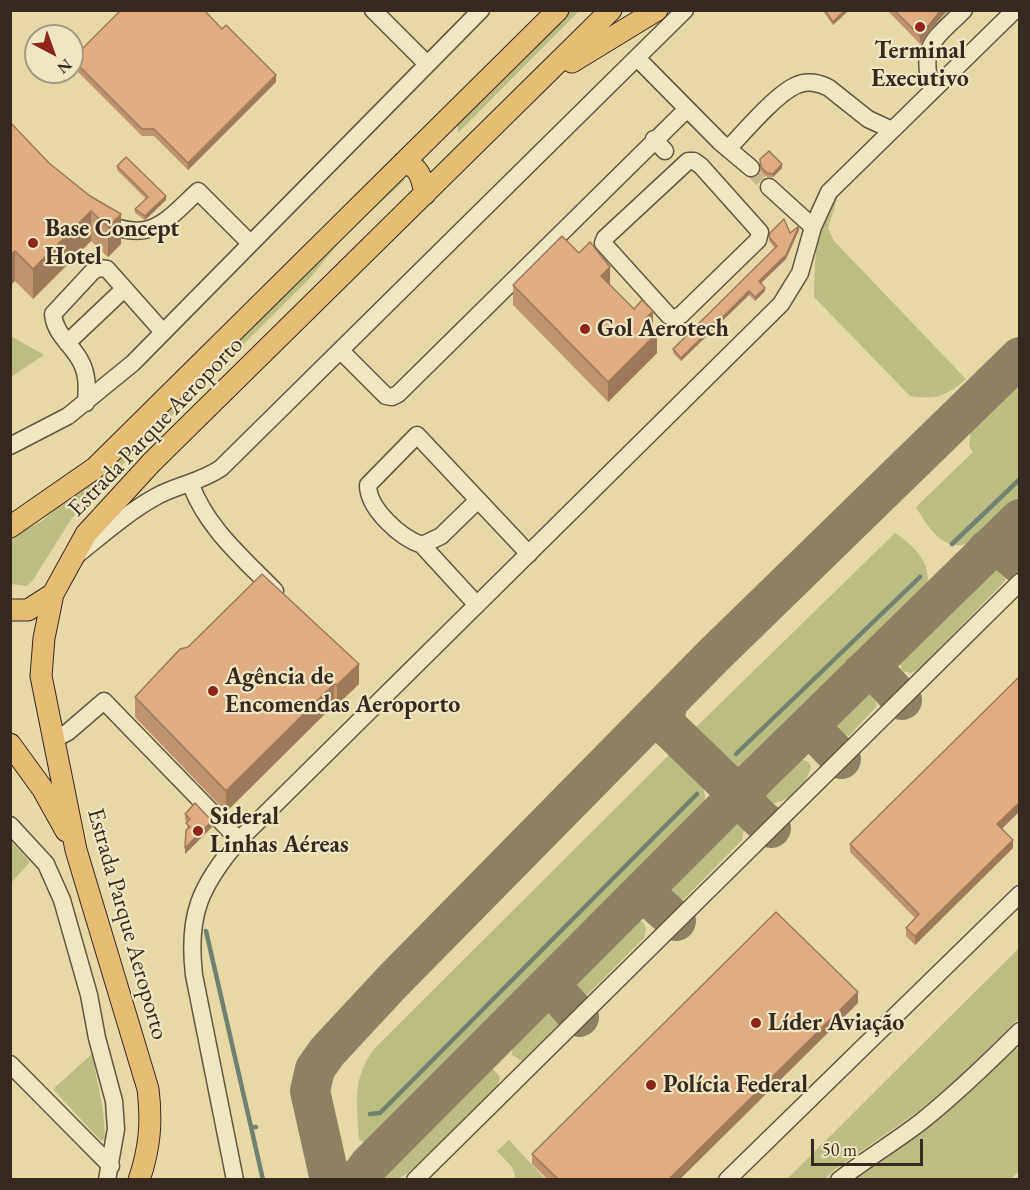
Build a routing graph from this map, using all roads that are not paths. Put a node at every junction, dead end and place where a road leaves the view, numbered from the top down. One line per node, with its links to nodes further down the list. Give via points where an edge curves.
1 (373, 10): 10 (street)
2 (481, 10): 10 (street)
3 (558, 10): 14 (main road, Estrada Parque Aeroporto)
4 (612, 10): 11 (main road, Estrada Parque Aeroporto)
5 (657, 10): 11 (main road)
6 (685, 10): 9 (street)
7 (964, 10): 12 (street, via 926,54)
8 (1015, 10): 12 (street)
9 (637, 58): 13 (street); 29 (street)
10 (427, 64): 25 (street)
11 (544, 79): 18 (main road, Estrada Parque Aeroporto)
12 (932, 91): 15 (street)
13 (687, 109): 16 (street); 17 (street)
14 (440, 129): 18 (main road, via 446,144); 19 (main road, Estrada Parque Aeroporto)
15 (892, 130): 16 (street, via 868,118 822,84 803,83 784,93); 24 (street, via 829,192)
16 (728, 149): 20 (street)
17 (667, 153): 17 (street, via 697,162 760,232 758,240 675,318 603,243); 29 (street, via 398,394 386,396)
18 (463, 157): 22 (main road, Estrada Parque Aeroporto)
19 (404, 162): 22 (main road, via 417,169); 34 (main road, Estrada Parque Aeroporto, via 95,468)
20 (751, 168)
21 (770, 187): 24 (street)
22 (425, 194): 37 (main road, Estrada Parque Aeroporto, via 152,462 86,534)
23 (88, 212): 25 (street, via 112,226 140,233 157,228 198,191)
24 (813, 227): 36 (street, via 800,273 781,304)
25 (250, 243): 27 (street)
26 (123, 290): 27 (street); 28 (street); 28 (street, via 106,270 99,268 84,279 53,311 54,325)
27 (163, 332): 30 (street)
28 (67, 343): 30 (street, via 81,362 87,382)
29 (341, 351): 32 (street, via 221,468)
30 (86, 403): 31 (street)
31 (10, 446)
32 (190, 484): 37 (street, via 142,505); 40 (street, via 217,531)
33 (478, 500): 35 (street, via 441,536); 35 (street, via 417,435 376,474 368,485 368,495 372,504 410,541); 36 (street)
34 (10, 527)
35 (422, 545): 41 (street)
36 (530, 554): 41 (street)
37 (71, 560): 39 (main road, Estrada Parque Aeroporto)
38 (1020, 582): 54 (street)
39 (53, 594): 42 (main road, via 28,610); 43 (main road, Estrada Parque Aeroporto, via 41,676)
40 (287, 603)
41 (477, 605): 46 (street)
42 (10, 610)
43 (53, 740): 46 (street, via 104,700); 47 (main road, Estrada Parque Aeroporto)
44 (10, 744): 47 (main road, via 42,788)
45 (10, 825): 51 (street, via 46,864 62,900 114,1101 116,1129)
46 (239, 840): 53 (street, via 208,881 193,920 190,942)
47 (76, 850): 52 (main road, Estrada Parque Aeroporto, via 148,1089 152,1115 148,1153)
48 (1020, 894): 55 (street)
49 (1020, 1031): 56 (street, via 965,1086)
50 (10, 1064): 51 (street)
51 (109, 1173)
52 (140, 1179)
53 (235, 1179)
54 (415, 1179)
55 (727, 1179)
56 (839, 1179)

